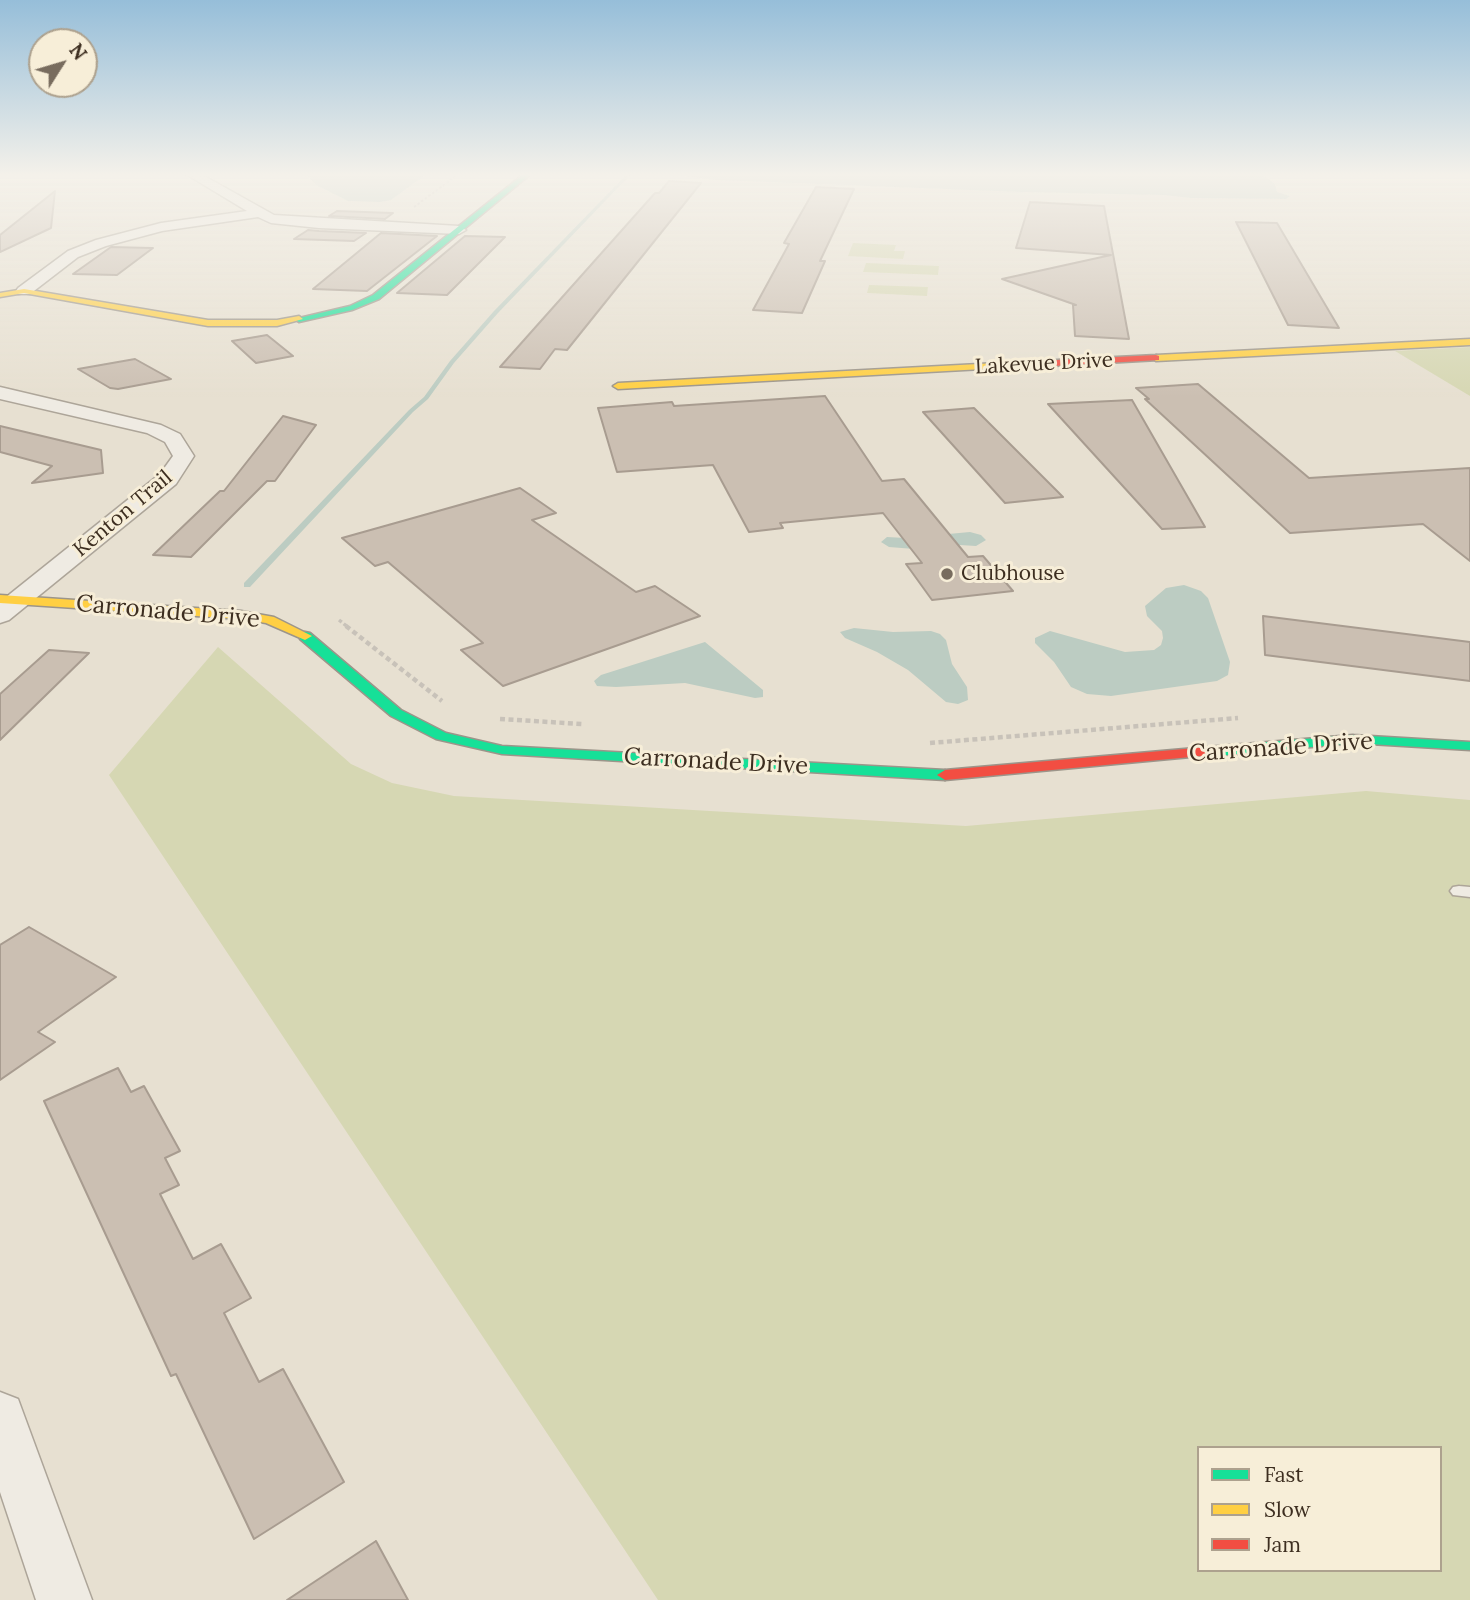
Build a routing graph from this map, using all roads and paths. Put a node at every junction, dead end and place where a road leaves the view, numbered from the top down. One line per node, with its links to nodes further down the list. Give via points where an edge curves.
1 (89, 248): 3 (street)
2 (436, 248): 3 (street, via 376,297 352,308 277,323 208,323)
3 (24, 290): 4 (street)
4 (0, 295)
5 (1470, 342): 6 (street, Lakevue Drive)
6 (618, 386)
7 (0, 393): 8 (street, Kenton Trail, via 154,429 173,438 184,456 168,479)
8 (9, 599): 9 (street, Kenton Trail); 16 (street, Carronade Drive, via 241,615 269,621 297,630 317,644 396,713 442,736 502,750 946,775 1353,739)
9 (0, 615)
10 (332, 617): 11 (path)
11 (447, 704)
12 (1245, 718): 15 (path)
13 (497, 719): 14 (path)
14 (593, 724)
15 (927, 743)
16 (1470, 747)
17 (0, 1416): 18 (street)
18 (64, 1600)

